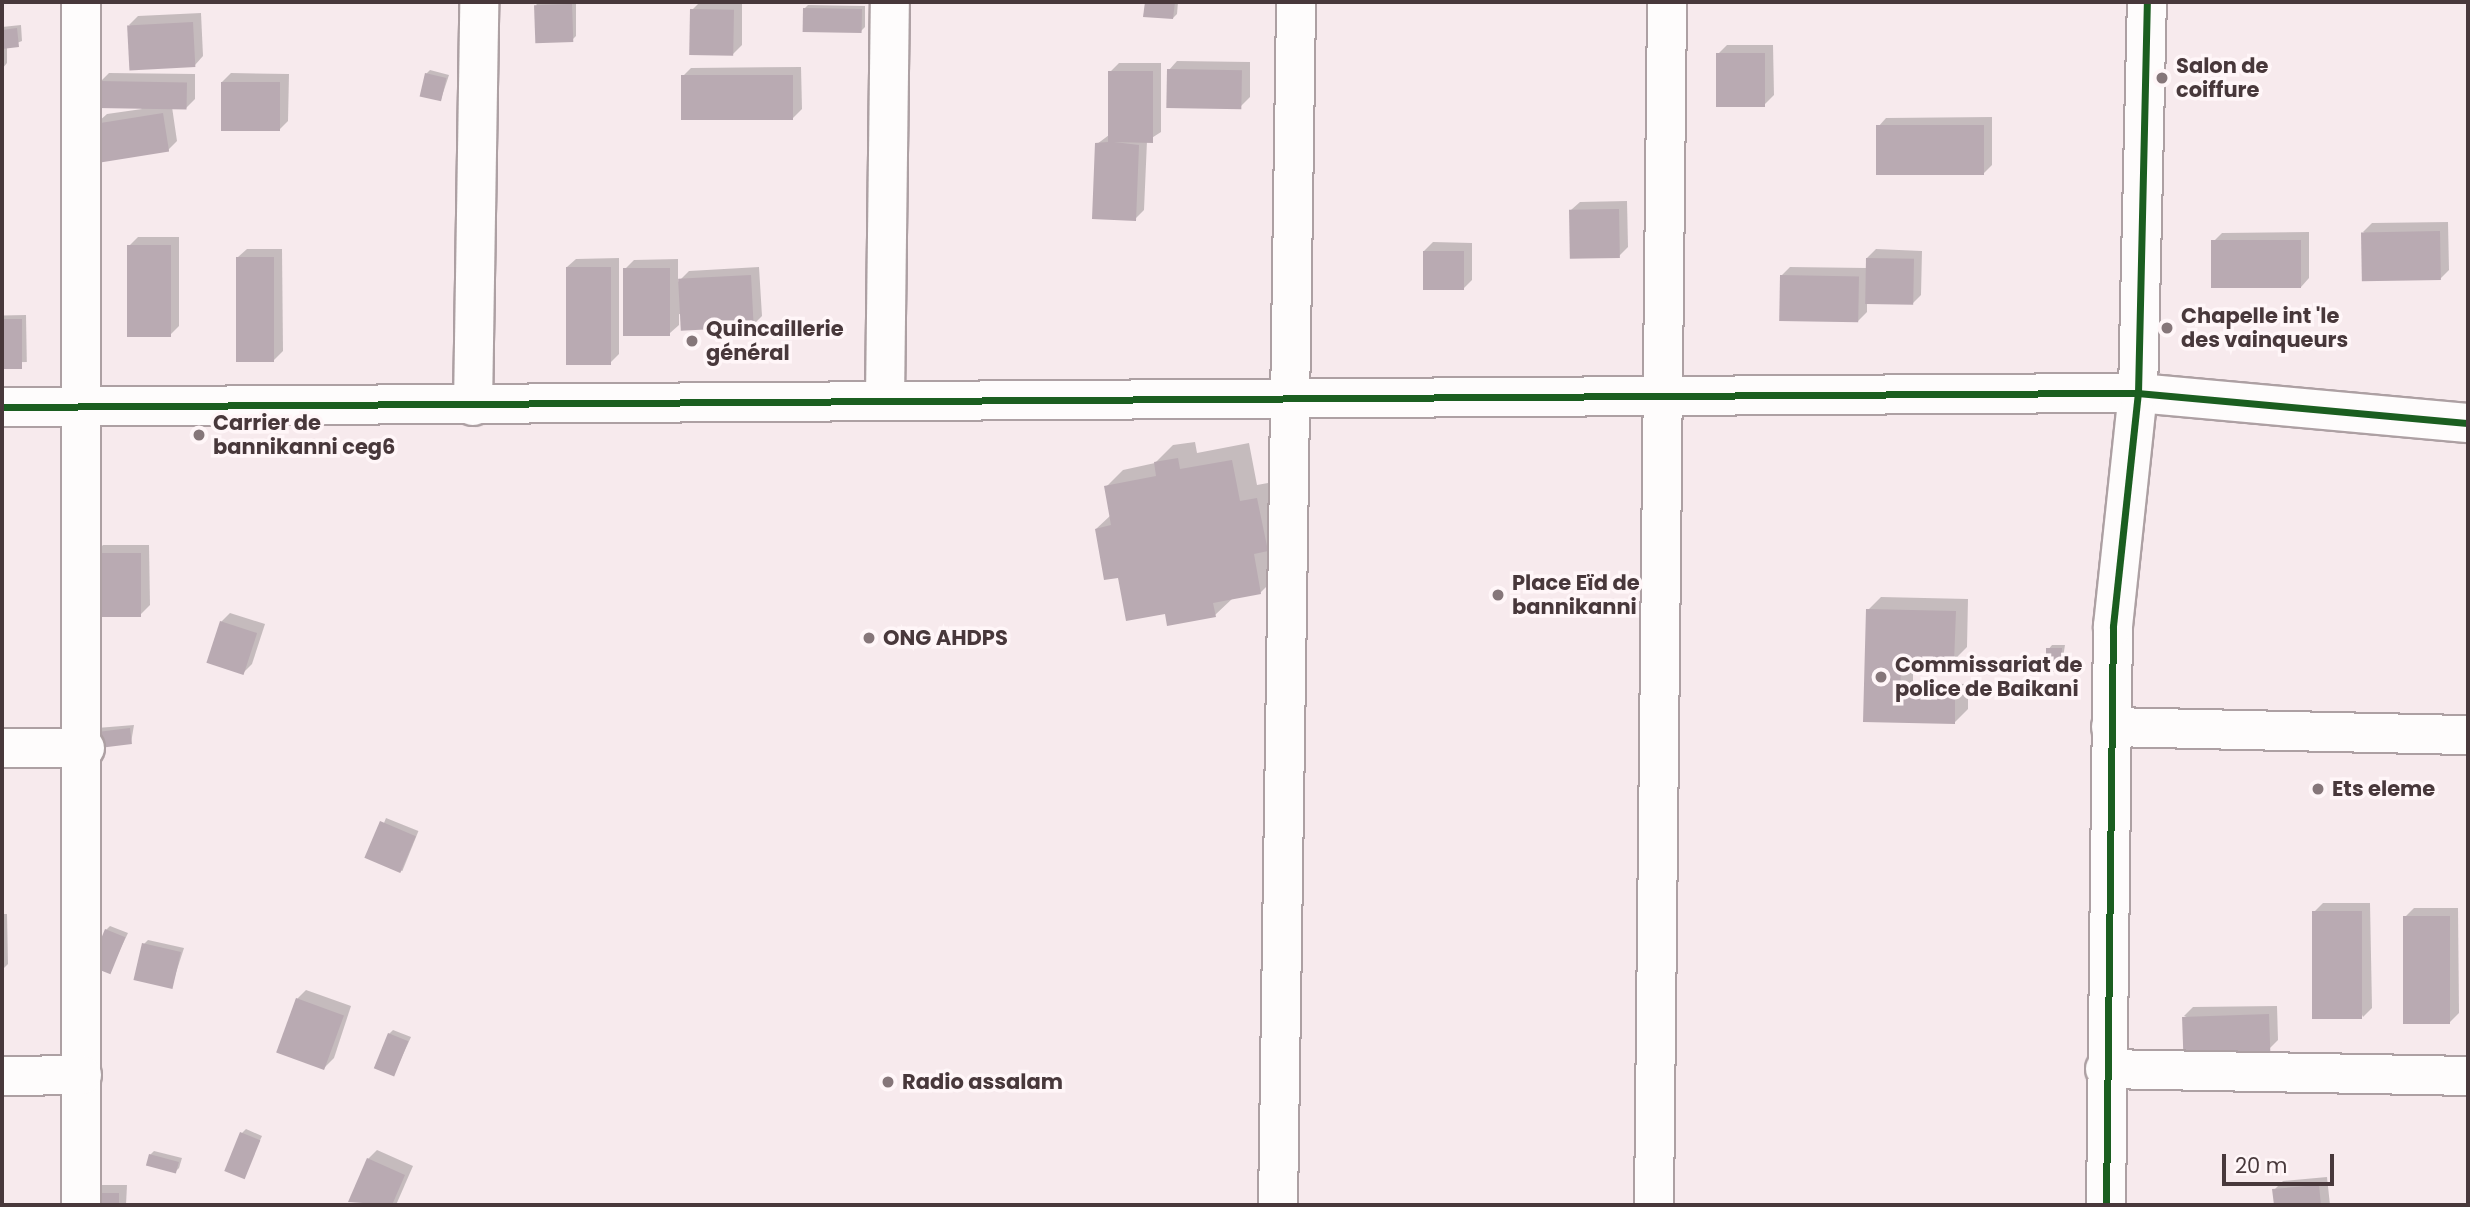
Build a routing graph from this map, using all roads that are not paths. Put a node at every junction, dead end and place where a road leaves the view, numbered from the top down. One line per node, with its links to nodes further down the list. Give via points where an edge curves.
1 (81, 2): 13 (street)
2 (480, 2): 11 (street)
3 (890, 2): 9 (street)
4 (1296, 2): 10 (street)
5 (1667, 2): 8 (street)
6 (2147, 2): 7 (street)
7 (2138, 393): 8 (street); 14 (street); 15 (street, via 2113,626)
8 (1663, 397): 10 (street); 25 (street)
9 (885, 400): 10 (street); 11 (street)
10 (1290, 401): 24 (street)
11 (473, 406): 13 (street)
12 (2, 407): 13 (street)
13 (83, 409): 18 (street)
14 (2468, 422)
15 (2111, 727): 16 (street); 19 (street)
16 (2468, 735)
17 (2, 748): 18 (street)
18 (85, 748): 20 (street)
19 (2105, 1069): 22 (street); 26 (street)
20 (82, 1075): 21 (street); 23 (street)
21 (2, 1076)
22 (2468, 1076)
23 (81, 1205)
24 (1278, 1205)
25 (1654, 1205)
26 (2106, 1205)

